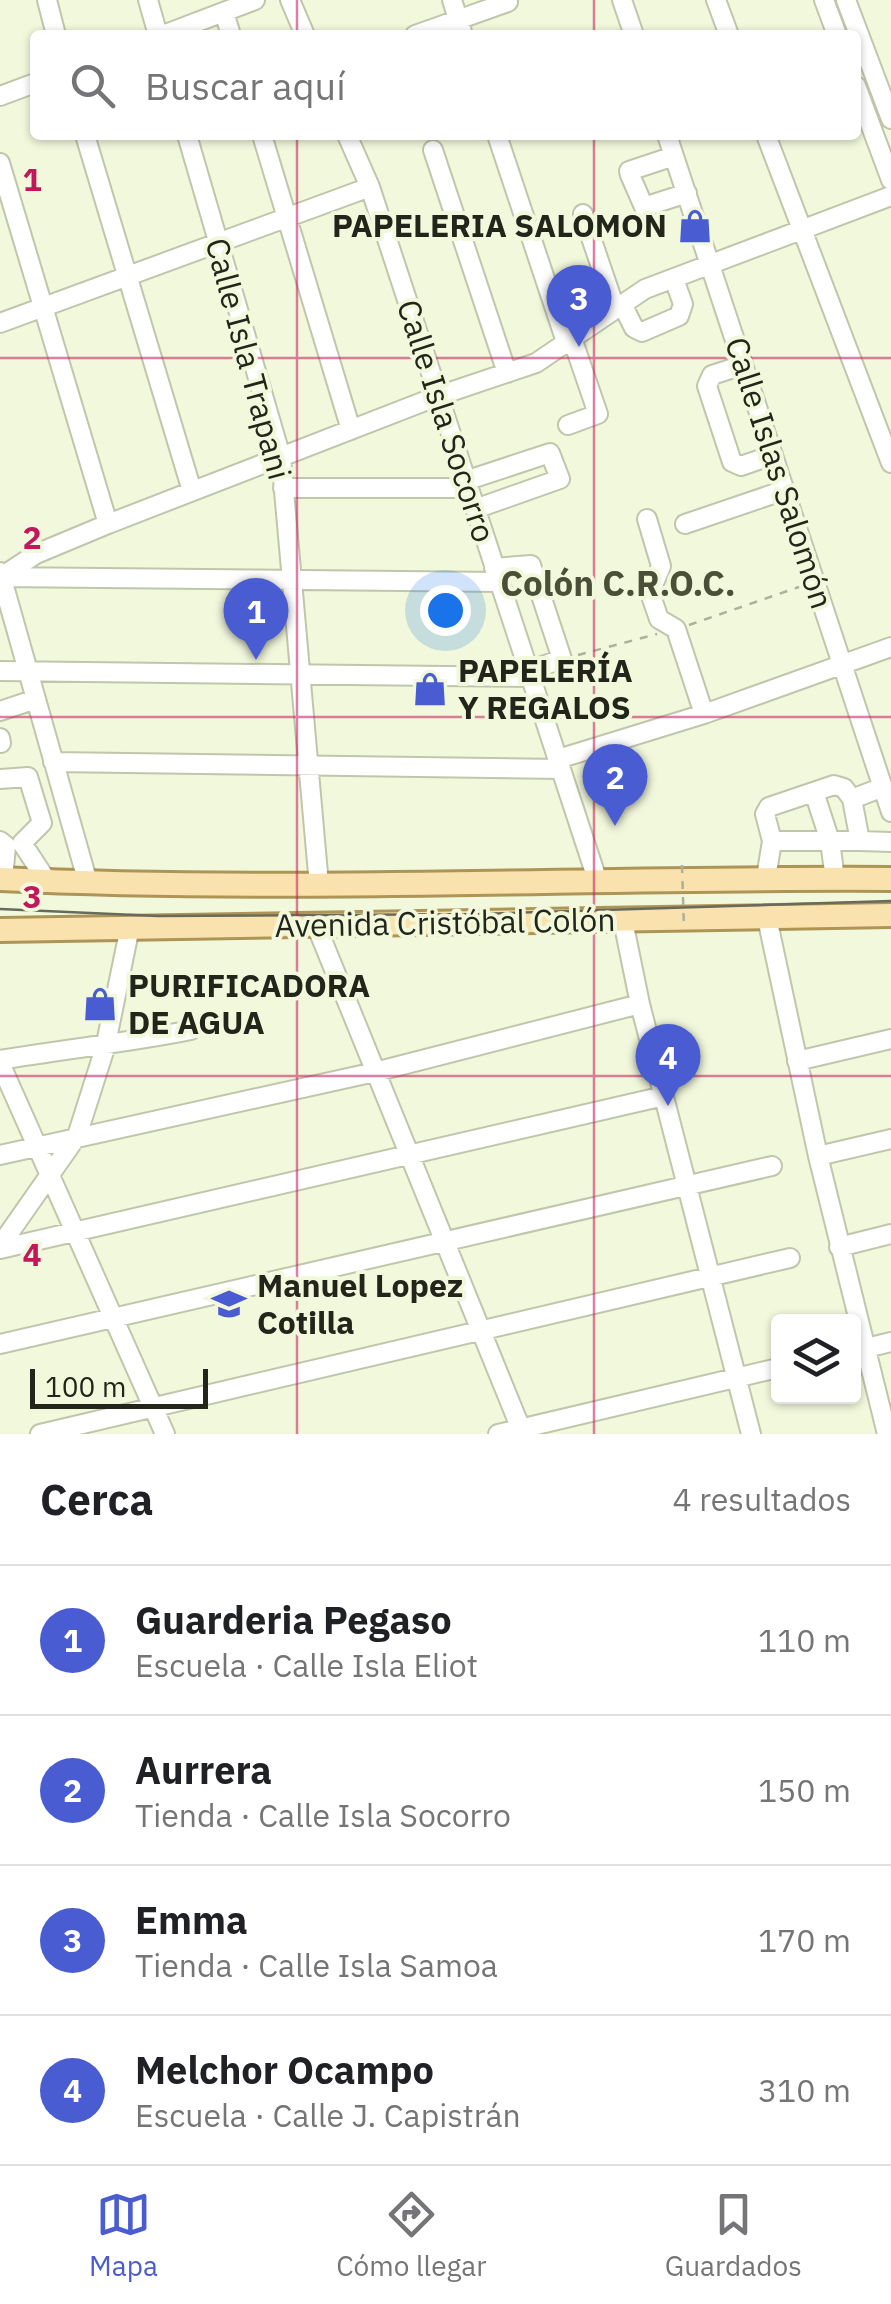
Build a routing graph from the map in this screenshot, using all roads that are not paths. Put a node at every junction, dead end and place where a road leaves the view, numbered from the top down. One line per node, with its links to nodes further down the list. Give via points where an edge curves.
1 (47, 0): 13 (street)
2 (148, 0): 14 (street)
3 (255, 0): 11 (street)
4 (290, 0): 17 (street)
5 (452, 0): 12 (street)
6 (622, 0): 18 (street)
7 (716, 0): 19 (street)
8 (824, 0): 20 (street)
9 (846, 0): 21 (street)
10 (508, 2): 12 (street)
11 (224, 12): 15 (street); 16 (street)
12 (461, 27)
13 (55, 30)
14 (159, 30)
15 (175, 30)
16 (229, 30)
17 (303, 30)
18 (631, 30)
19 (727, 30)
20 (835, 30)
21 (857, 30)
22 (861, 40): 26 (street)
23 (30, 85): 24 (street)
24 (0, 96)
25 (861, 99): 37 (street)
26 (891, 119)
27 (86, 140): 46 (street)
28 (188, 140): 44 (street, Calle Isla Trapani)
29 (264, 140): 42 (street)
30 (349, 140): 38 (street, Calle Isla Socorro)
31 (499, 140): 51 (street)
32 (669, 140): 35 (street, Calle Islas Salomón)
33 (768, 140): 43 (street)
34 (433, 150): 53 (street)
35 (674, 156): 39 (street, Calle Islas Salomón); 39 (street, via 629,171 635,189 644,207)
36 (0, 163): 48 (street)
37 (891, 180)
38 (370, 188): 42 (street); 54 (street, Calle Isla Socorro)
39 (686, 192): 45 (street, Calle Islas Salomón)
40 (891, 196): 43 (street)
41 (584, 214): 49 (street)
42 (287, 218): 44 (street); 56 (street)
43 (802, 230): 45 (street); 59 (street)
44 (219, 244): 46 (street); 58 (street, Calle Isla Trapani)
45 (710, 265): 47 (street); 52 (street, Calle Islas Salomón)
46 (127, 276): 48 (street); 63 (street)
47 (674, 278): 49 (street); 49 (street, via 679,316 642,332)
48 (43, 306): 50 (street); 66 (street)
49 (619, 306): 51 (street)
50 (0, 323)
51 (570, 343): 53 (street); 55 (street, via 598,414)
52 (743, 364): 57 (street, Calle Islas Salomón); 57 (street, via 712,375 708,386 732,462 741,466)
53 (507, 372): 54 (street)
54 (438, 396): 56 (street); 60 (street, Calle Isla Socorro)
55 (568, 425)
56 (351, 430): 58 (street)
57 (773, 455): 62 (street, Calle Islas Salomón)
58 (281, 457): 61 (street, Calle Isla Trapani); 63 (street)
59 (891, 464)
60 (467, 484): 61 (street); 64 (street, Calle Isla Socorro); 64 (street, via 550,453 560,479)
61 (284, 488): 70 (street, Calle Isla Trapani)
62 (784, 490): 67 (street); 72 (street, Calle Islas Salomón)
63 (192, 491): 66 (street)
64 (475, 509): 69 (street, Calle Isla Socorro)
65 (647, 519): 79 (street, via 661,566 650,592 659,619 676,629)
66 (108, 524): 68 (street)
67 (685, 524)
68 (0, 575): 70 (street); 74 (street)
69 (496, 575): 70 (street); 76 (street, Calle Isla Socorro); 76 (street, via 531,565 562,659)
70 (292, 582): 75 (street, Calle Isla Trapani)
71 (891, 646): 72 (street)
72 (842, 665): 79 (street); 84 (street, Calle Islas Salomón)
73 (0, 672): 74 (street)
74 (28, 672): 75 (street); 77 (street)
75 (300, 674): 76 (street); 81 (street, Calle Isla Trapani)
76 (529, 674): 82 (street, Calle Isla Socorro)
77 (36, 699): 78 (street); 80 (street)
78 (0, 711)
79 (704, 714): 82 (street)
80 (53, 762): 81 (street); 99 (street)
81 (308, 764): 82 (street); 100 (street, Calle Isla Trapani)
82 (559, 764): 95 (street, Calle Isla Socorro)
83 (0, 779): 98 (street, via 28,777 42,823 22,844)
84 (883, 788): 86 (street); 87 (street, Calle Islas Salomón)
85 (814, 792): 86 (street, via 834,784); 89 (street, via 769,807); 90 (street)
86 (852, 799): 91 (street)
87 (891, 812)
88 (0, 841): 94 (street, via 6,846)
89 (772, 841): 90 (street); 93 (street)
90 (830, 841): 91 (street); 96 (street)
91 (860, 842): 92 (street)
92 (891, 842)
93 (766, 878): 95 (main road, Avenida Cristóbal Colón); 96 (main road, Avenida Cristóbal Colón)
94 (2, 879): 98 (main road, Avenida Cristóbal Colón)
95 (597, 879): 100 (main road, Avenida Cristóbal Colón)
96 (834, 879): 97 (main road, Avenida Cristóbal Colón)
97 (891, 879)
98 (46, 881): 99 (main road, Avenida Cristóbal Colón)
99 (88, 883): 100 (main road, Avenida Cristóbal Colón)
100 (319, 885)
101 (891, 915): 102 (main road, Avenida Cristóbal Colón)
102 (767, 918): 104 (main road, Avenida Cristóbal Colón); 113 (street)
103 (0, 921): 106 (main road)
104 (623, 921): 105 (main road, Avenida Cristóbal Colón); 109 (street)
105 (316, 925): 107 (main road, Avenida Cristóbal Colón); 115 (street)
106 (55, 927): 107 (main road, Avenida Cristóbal Colón); 108 (main road, Avenida Cristóbal Colón)
107 (130, 928): 112 (street)
108 (0, 930)
109 (640, 1004): 115 (street); 116 (street)
110 (192, 1030): 112 (street)
111 (891, 1040): 113 (street)
112 (104, 1048): 114 (street, via 76,1046); 117 (street)
113 (797, 1061): 122 (street)
114 (0, 1062): 119 (street)
115 (375, 1072): 117 (street); 120 (street)
116 (664, 1096): 120 (street); 125 (street)
117 (78, 1136): 119 (street); 124 (street)
118 (891, 1139): 122 (street)
119 (38, 1147): 121 (street); 124 (street)
120 (408, 1155): 126 (street); 128 (street)
121 (0, 1156)
122 (818, 1156): 129 (street)
123 (772, 1166): 125 (street)
124 (52, 1178): 126 (street); 130 (street)
125 (687, 1187): 128 (street); 132 (street)
126 (75, 1232): 130 (street); 134 (street)
127 (891, 1234): 129 (street)
128 (444, 1244): 134 (street); 135 (street)
129 (839, 1246): 133 (street)
130 (0, 1248)
131 (790, 1258): 132 (street)
132 (711, 1276): 135 (street); 141 (street)
133 (852, 1314)
134 (115, 1321): 137 (street); 142 (street)
135 (480, 1331): 142 (street); 143 (street)
136 (891, 1342): 138 (street)
137 (0, 1344)
138 (861, 1350)
139 (861, 1356): 148 (street)
140 (771, 1370): 141 (street)
141 (736, 1378): 143 (street); 147 (street)
142 (154, 1408): 144 (street); 145 (street)
143 (522, 1431): 146 (street)
144 (40, 1434)
145 (165, 1434)
146 (498, 1434)
147 (751, 1434)
148 (887, 1434)

